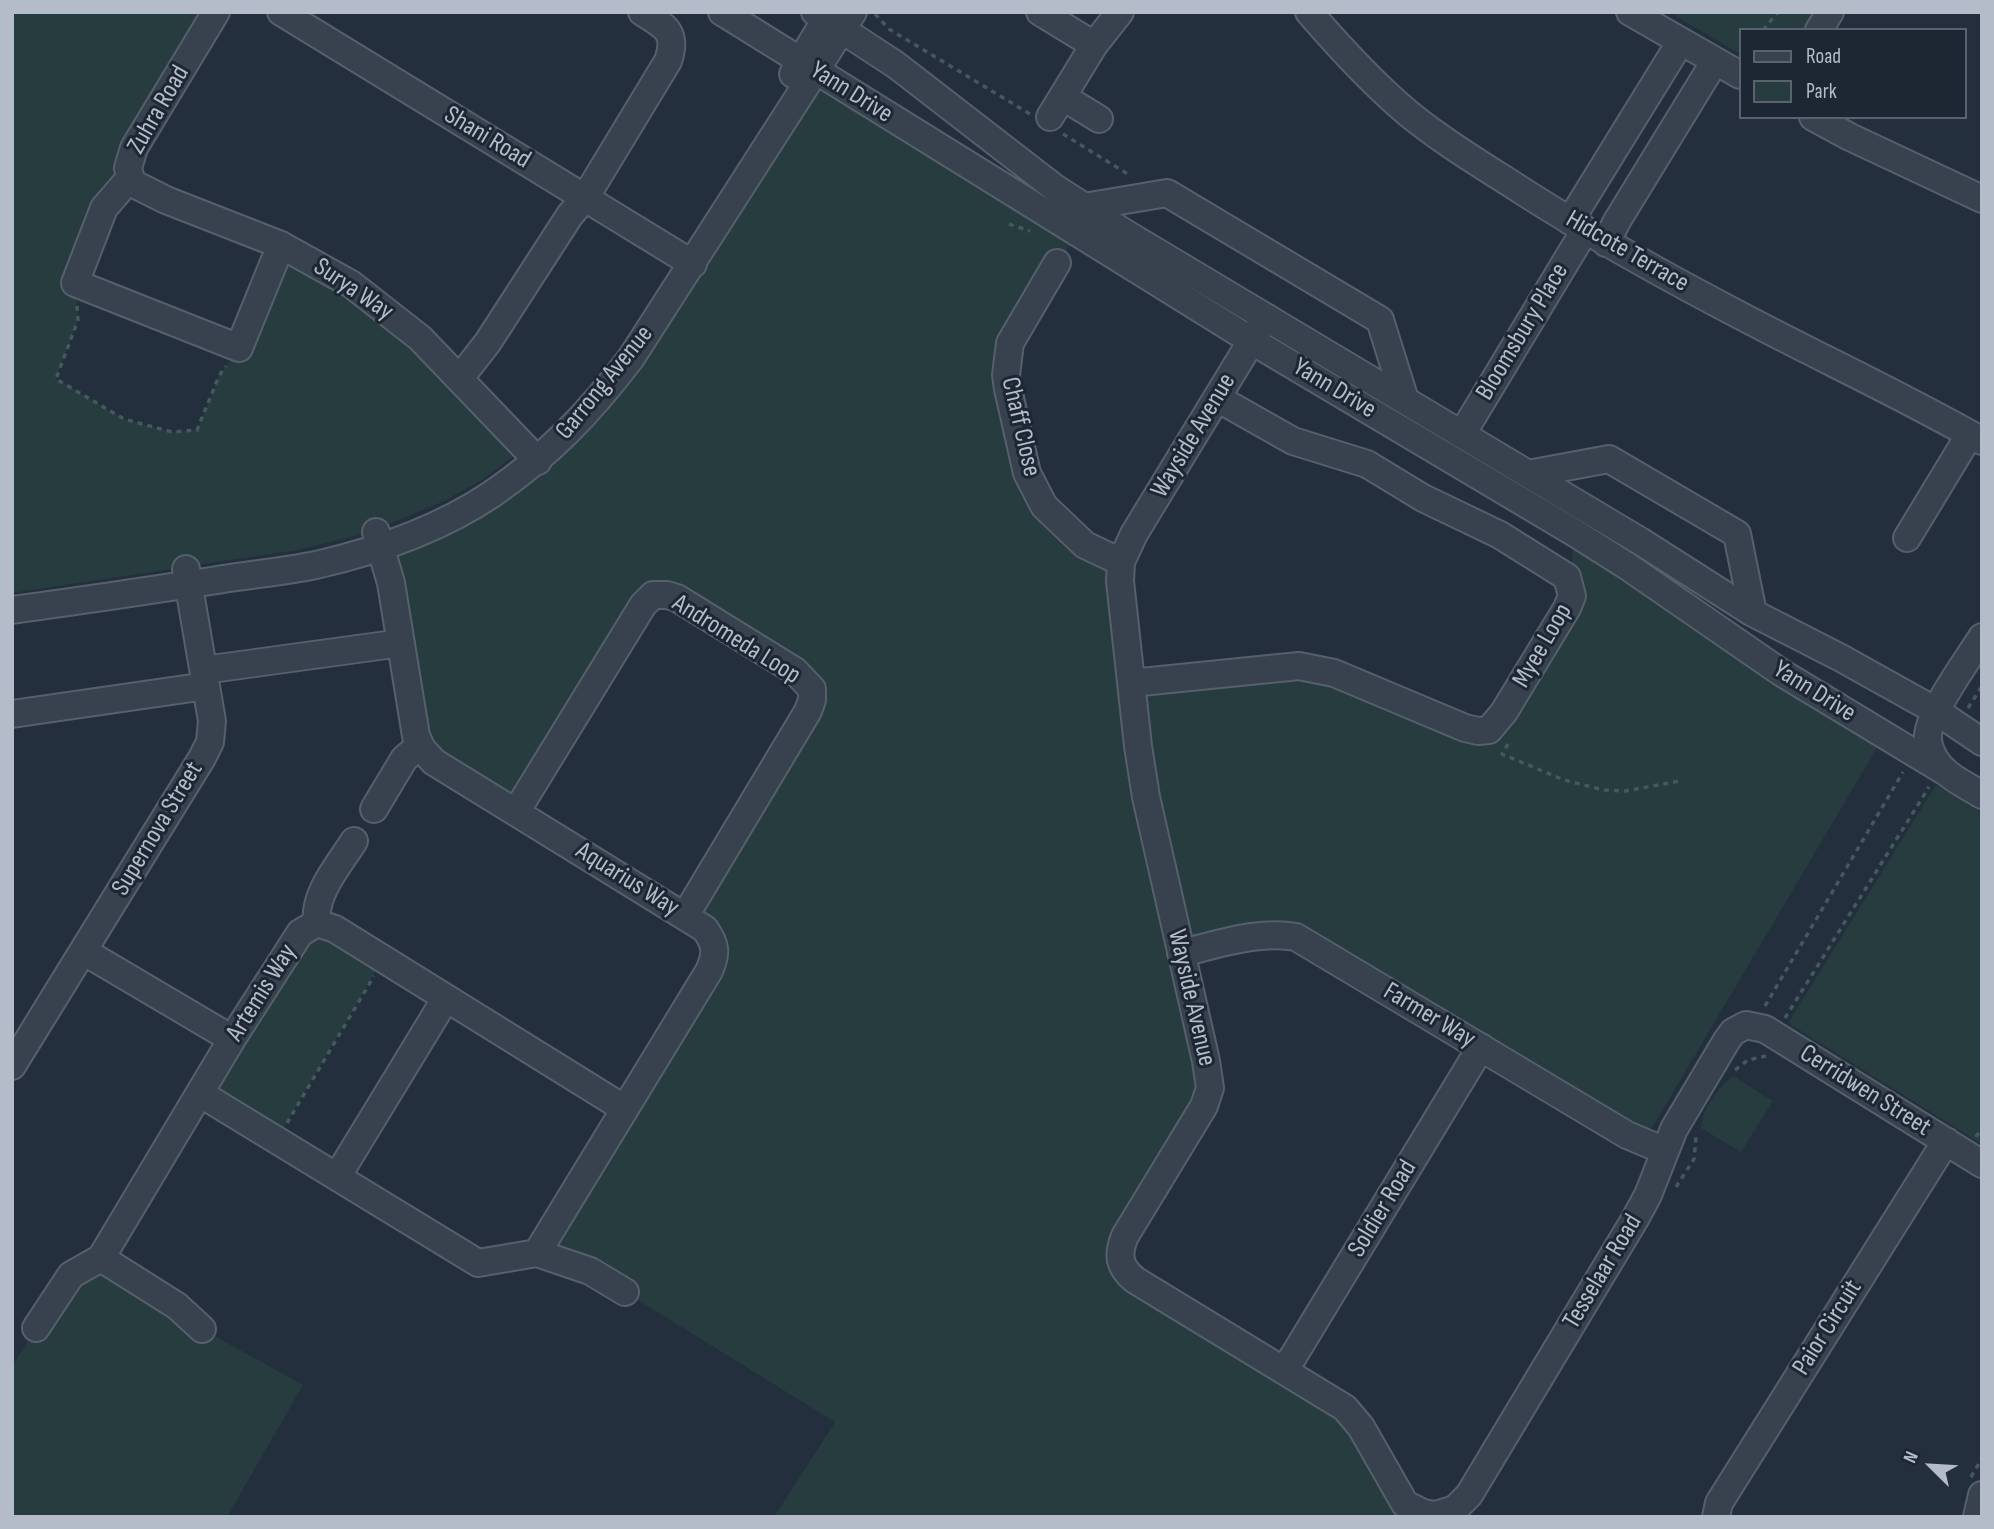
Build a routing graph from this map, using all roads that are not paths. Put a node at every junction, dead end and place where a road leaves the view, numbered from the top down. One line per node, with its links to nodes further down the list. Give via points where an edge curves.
1 (216, 12): 19 (street, Zuhra Road, via 134,148)
2 (281, 12): 20 (street, Shani Road)
3 (642, 12): 20 (street, via 666,27 671,38 668,61)
4 (722, 12): 15 (street, Yann Drive)
5 (1040, 12): 13 (street)
6 (1120, 12): 13 (street)
7 (1308, 12): 23 (street, Hidcote Terrace, via 1408,113)
8 (1630, 12): 12 (street)
9 (1830, 12): 11 (street)
10 (833, 17): 15 (street, Garrong Avenue); 22 (street, Yann Drive)
11 (1820, 28)
12 (1681, 41): 14 (street); 23 (street, Bloomsbury Place)
13 (1094, 44): 17 (street, via 1053,117)
14 (1715, 61): 16 (street); 23 (street, Bloomsbury Place, via 1617,221)
15 (809, 66): 25 (street, Garrong Avenue); 28 (street, Yann Drive)
16 (1738, 74)
17 (1099, 119)
18 (1817, 119): 21 (street)
19 (130, 178): 24 (street, Surya Way, via 137,187); 24 (street, Zuhra Road, via 104,208 75,284 239,348)
20 (585, 198): 25 (street, Shani Road); 29 (street)
21 (1982, 199)
22 (1084, 207): 27 (street, Yann Drive); 31 (street, via 1167,193 1380,320)
23 (1587, 231): 32 (street, Bloomsbury Place); 33 (street, Hidcote Terrace)
24 (281, 245): 29 (street, Surya Way, via 382,307)
25 (685, 260): 34 (street, Garrong Avenue)
26 (1057, 263): 38 (street, Chaff Close, via 1010,344 1008,389 1027,472 1044,506 1085,545)
27 (1266, 317): 28 (street, Wayside Avenue); 31 (street, Yann Drive)
28 (1252, 341): 30 (street, Wayside Avenue); 51 (street, Yann Drive, via 1638,573 1782,673 1914,755)
29 (460, 378): 34 (street, Surya Way)
30 (1217, 398): 38 (street, Wayside Avenue); 46 (street, Myee Loop, via 1280,435 1367,464 1423,498 1500,535 1567,577 1572,596 1489,730 1465,729 1313,667)
31 (1405, 400): 32 (street, Yann Drive)
32 (1462, 434): 35 (street, Yann Drive)
33 (1976, 437): 36 (street)
34 (532, 454): 37 (street, Garrong Avenue)
35 (1528, 474): 42 (street, Yann Drive); 42 (street, via 1609,458 1737,534)
36 (1907, 538)
37 (378, 539): 39 (street, Garrong Avenue, via 324,545); 44 (street)
38 (1121, 562): 46 (street, Wayside Avenue)
39 (187, 576): 40 (street, Garrong Avenue); 41 (street, Garrong Avenue); 45 (street, Supernova Street)
40 (12, 593)
41 (12, 610)
42 (1754, 613): 47 (street, Yann Drive)
43 (1982, 637): 47 (street)
44 (401, 643): 45 (street); 50 (street)
45 (205, 678): 48 (street); 58 (street, Supernova Street, via 212,721 210,742)
46 (1131, 683): 59 (street, Wayside Avenue, via 1146,797)
47 (1936, 711): 49 (street, Yann Drive); 51 (street, via 1927,736)
48 (12, 714)
49 (1982, 741)
50 (420, 745): 53 (street, via 404,759); 54 (street, Aquarius Way, via 435,762)
51 (1936, 780): 52 (street, Yann Drive)
52 (1982, 795)
53 (374, 809)
54 (516, 812): 56 (street, Aquarius Way); 56 (street, Andromeda Loop, via 643,605 653,595 677,598 783,664 812,689 808,711)
55 (354, 841): 57 (street, via 320,896)
56 (685, 916): 66 (street, Aquarius Way, via 705,929 715,943 715,957)
57 (317, 923): 60 (street, Artemis Way, via 335,929); 62 (street, Artemis Way, via 300,933)
58 (83, 951): 62 (street); 64 (street, Supernova Street)
59 (1181, 953): 63 (street, Farmer Way, via 1258,936 1296,937); 76 (street, Wayside Avenue, via 1210,1079 1209,1095 1125,1236 1121,1264 1135,1280)
60 (446, 998): 66 (street, Artemis Way); 70 (street)
61 (1760, 1035): 67 (street, Cerridwen Street); 68 (street, Tesselaar Road, via 1733,1032 1683,1112)
62 (232, 1039): 65 (street, Artemis Way)
63 (1481, 1047): 68 (street, Farmer Way, via 1627,1135); 76 (street, Soldier Road)
64 (12, 1066)
65 (201, 1094): 70 (street); 72 (street, Artemis Way)
66 (625, 1109): 71 (street, Aquarius Way)
67 (1946, 1141): 69 (street, Cerridwen Street); 79 (street, Paior Circuit, via 1719,1503)
68 (1665, 1151): 78 (street, Tesselaar Road, via 1635,1219 1469,1494)
69 (1982, 1164)
70 (337, 1177): 71 (street, via 478,1263)
71 (537, 1253): 73 (street, via 590,1271)
72 (102, 1258): 74 (street, via 71,1275); 75 (street, via 177,1306)
73 (625, 1292)
74 (36, 1328)
75 (202, 1329)
76 (1285, 1370): 78 (street, Wayside Avenue, via 1352,1415 1405,1504 1423,1513)
77 (1982, 1495): 80 (street)
78 (1453, 1513)
79 (1716, 1517)
80 (1977, 1517)

